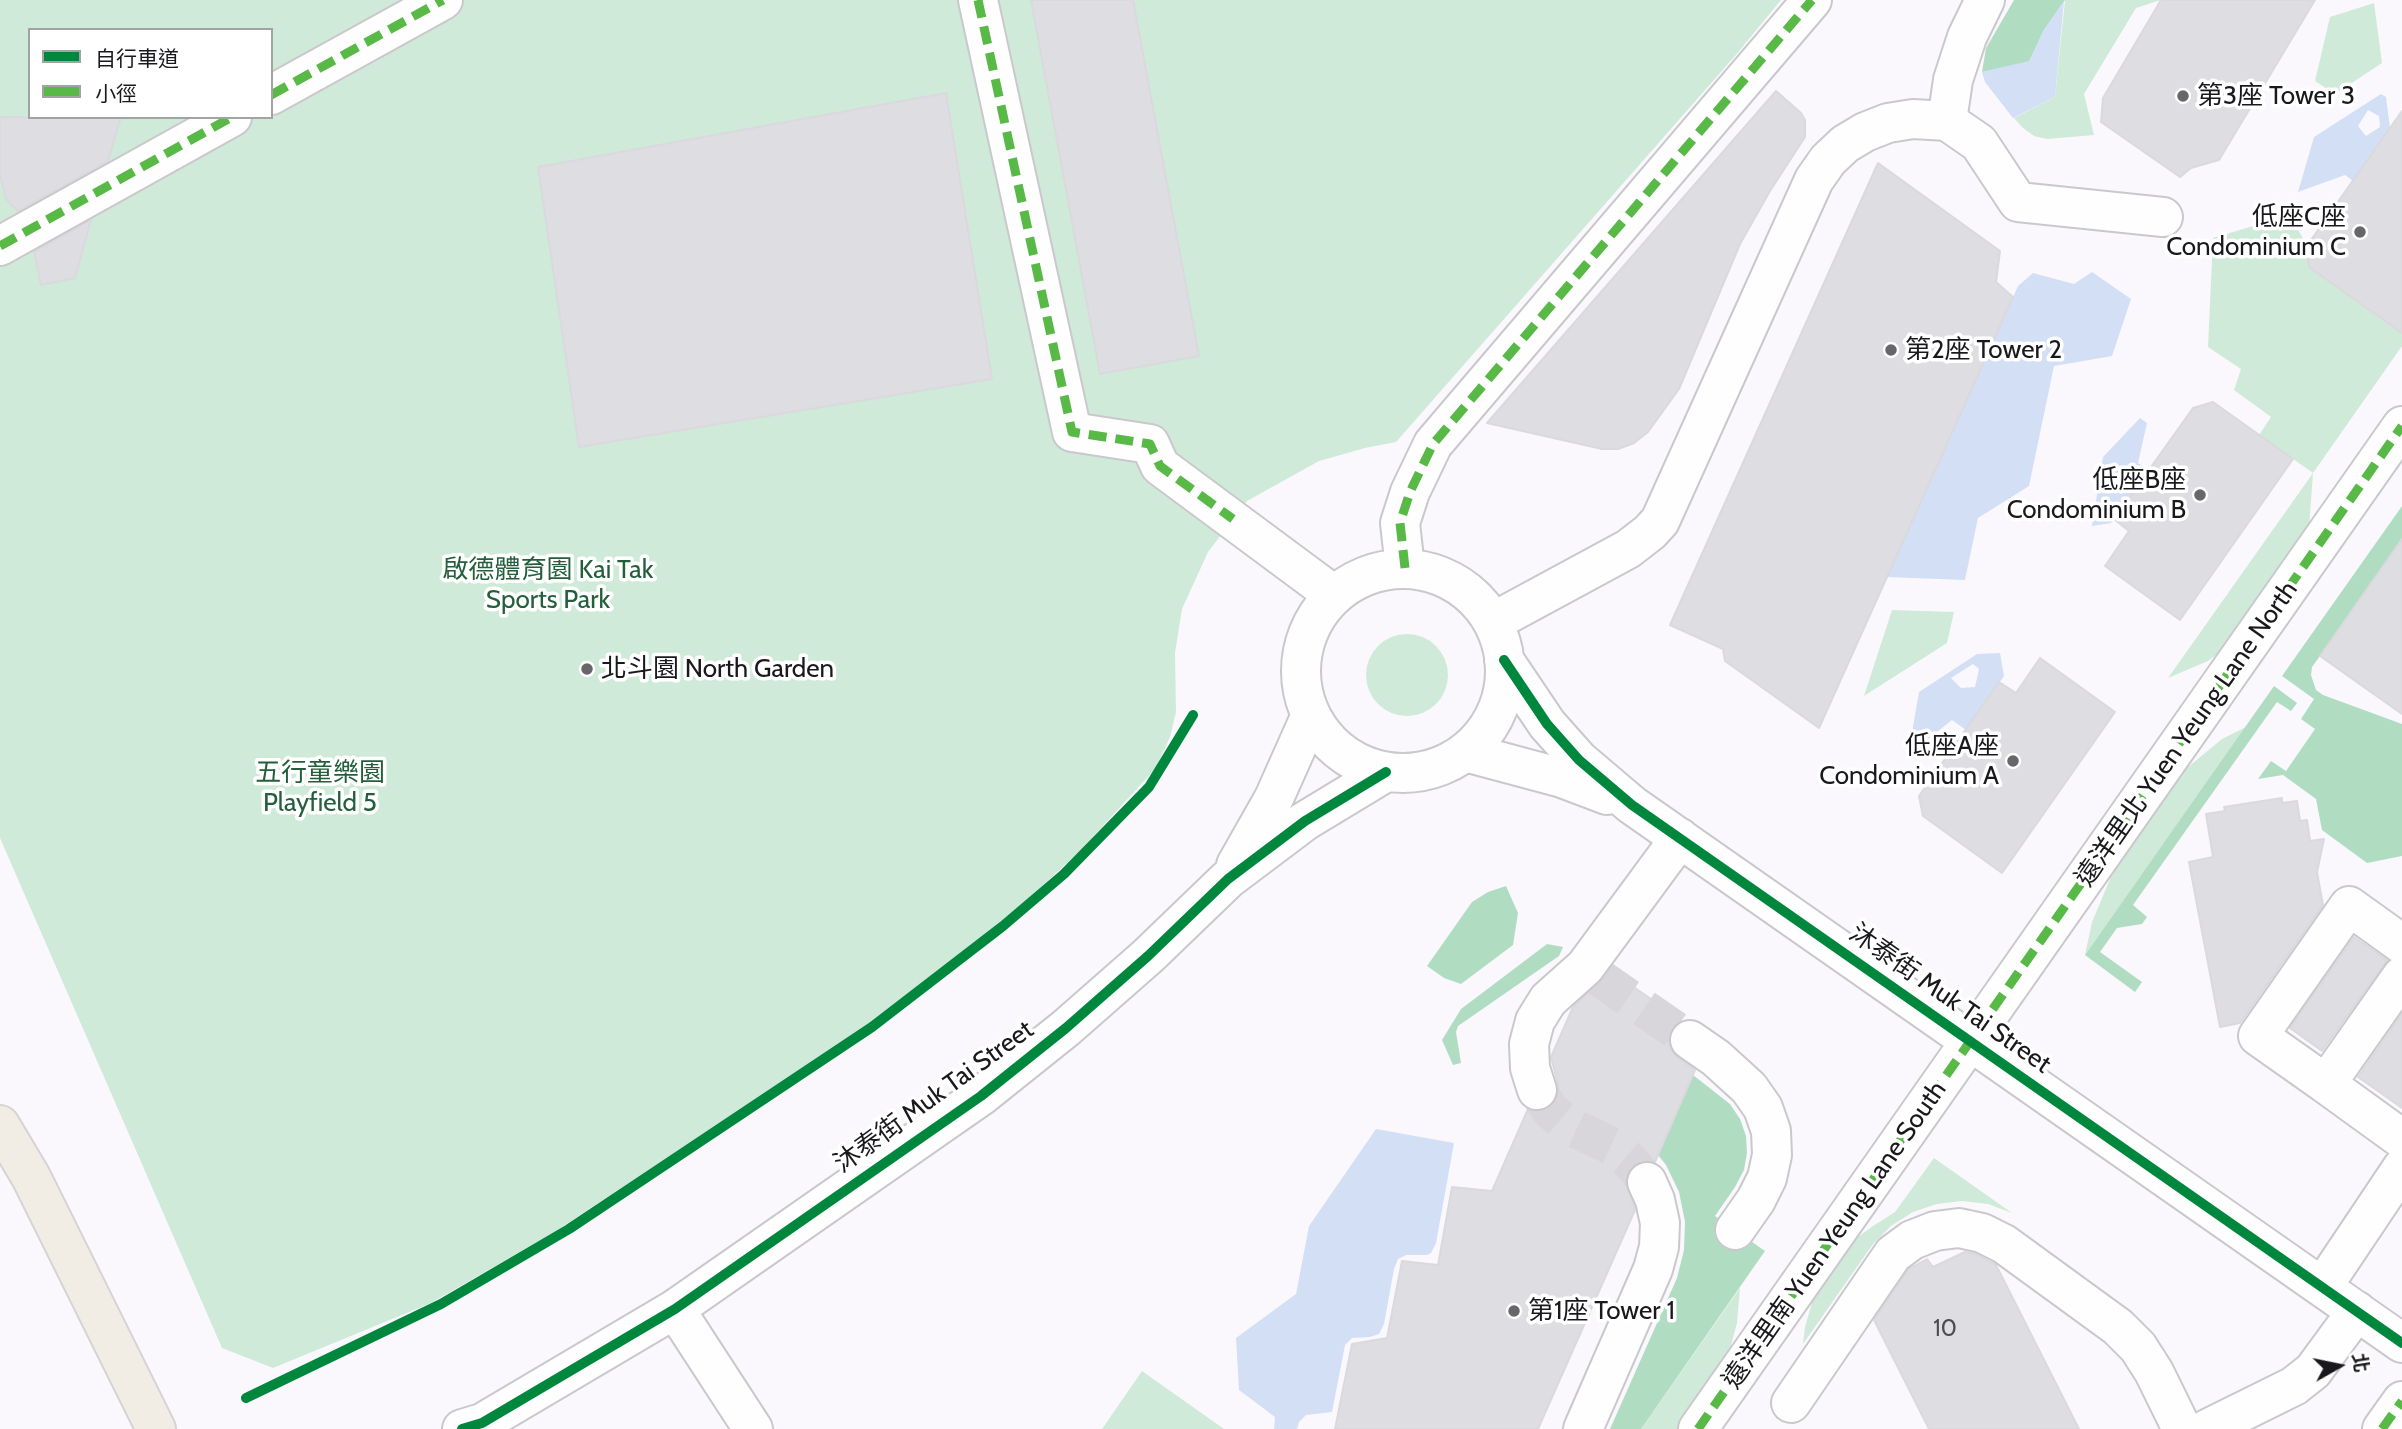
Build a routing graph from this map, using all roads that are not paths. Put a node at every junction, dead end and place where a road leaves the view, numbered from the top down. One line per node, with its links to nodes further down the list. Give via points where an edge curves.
1 (443, 0): 5 (street)
2 (978, 0): 12 (street, via 1072,432 1150,444 1160,466)
3 (1812, 0): 11 (street, via 1433,444 1400,523)
4 (1985, 0): 7 (street, via 1967,37)
5 (273, 94)
6 (228, 119): 9 (street)
7 (1947, 121): 8 (street, via 1979,143 2018,202); 13 (street, via 1888,123 1845,144 1828,160 1814,180 1660,521 1628,549)
8 (2162, 216)
9 (0, 246)
10 (2402, 426): 24 (street, 遠洋里北 Yuen Yeung Lane North)
11 (1405, 568): 12 (street, 沐泰街 Muk Tai Street, via 1357,578); 13 (street, 沐泰街 Muk Tai Street, via 1443,576 1482,606)
12 (1334, 595): 15 (street, 沐泰街 Muk Tai Street, via 1315,619 1303,646 1301,679)
13 (1493, 622): 14 (street, 沐泰街 Muk Tai Street)
14 (1504, 660): 16 (street, 沐泰街 Muk Tai Street, via 1497,712); 18 (street, 沐泰街 Muk Tai Street, via 1547,724 1579,760)
15 (1311, 715): 17 (street, 沐泰街 Muk Tai Street, via 1334,747 1366,767); 20 (street, 沐泰街 Muk Tai Street, via 1274,798)
16 (1465, 752): 17 (street, 沐泰街 Muk Tai Street, via 1436,768); 18 (street, 沐泰街 Muk Tai Street, via 1562,778)
17 (1386, 772): 20 (street, 沐泰街 Muk Tai Street, via 1305,821)
18 (1632, 805): 19 (street, 沐泰街 Muk Tai Street)
19 (1680, 838): 24 (street, 沐泰街 Muk Tai Street); 26 (street, via 1591,972 1548,1000 1535,1021 1529,1044)
20 (1228, 879): 33 (street, 沐泰街 Muk Tai Street, via 1148,956 981,1096)
21 (2402, 944): 25 (street, via 2349,906 2258,1036)
22 (2402, 976): 25 (street)
23 (1690, 1040): 31 (street, via 1749,1088 1771,1131 1767,1178)
24 (1971, 1042): 32 (street, 沐泰街 Muk Tai Street); 42 (street, 遠洋里南 Yuen Yeung Lane South)
25 (2326, 1084): 28 (street)
26 (1537, 1090)
27 (0, 1125): 39 (main road, via 31,1177)
28 (2402, 1139)
29 (2402, 1168): 32 (street)
30 (1647, 1182): 41 (street, via 1660,1223 1659,1247)
31 (1735, 1230)
32 (2323, 1286): 34 (street, 沐泰街 Muk Tai Street)
33 (675, 1310): 38 (street, 沐泰街 Muk Tai Street); 40 (street)
34 (2357, 1311): 35 (street, 沐泰街 Muk Tai Street); 44 (street, via 2313,1371 2294,1386)
35 (2402, 1343)
36 (2402, 1401): 45 (street)
37 (1791, 1403): 43 (street, via 1893,1254 1912,1240 1959,1228 2004,1244 2118,1327 2154,1372)
38 (474, 1427)
39 (156, 1429)
40 (752, 1429)
41 (1583, 1429)
42 (1698, 1429)
43 (2182, 1429)
44 (2207, 1429)
45 (2382, 1429)

